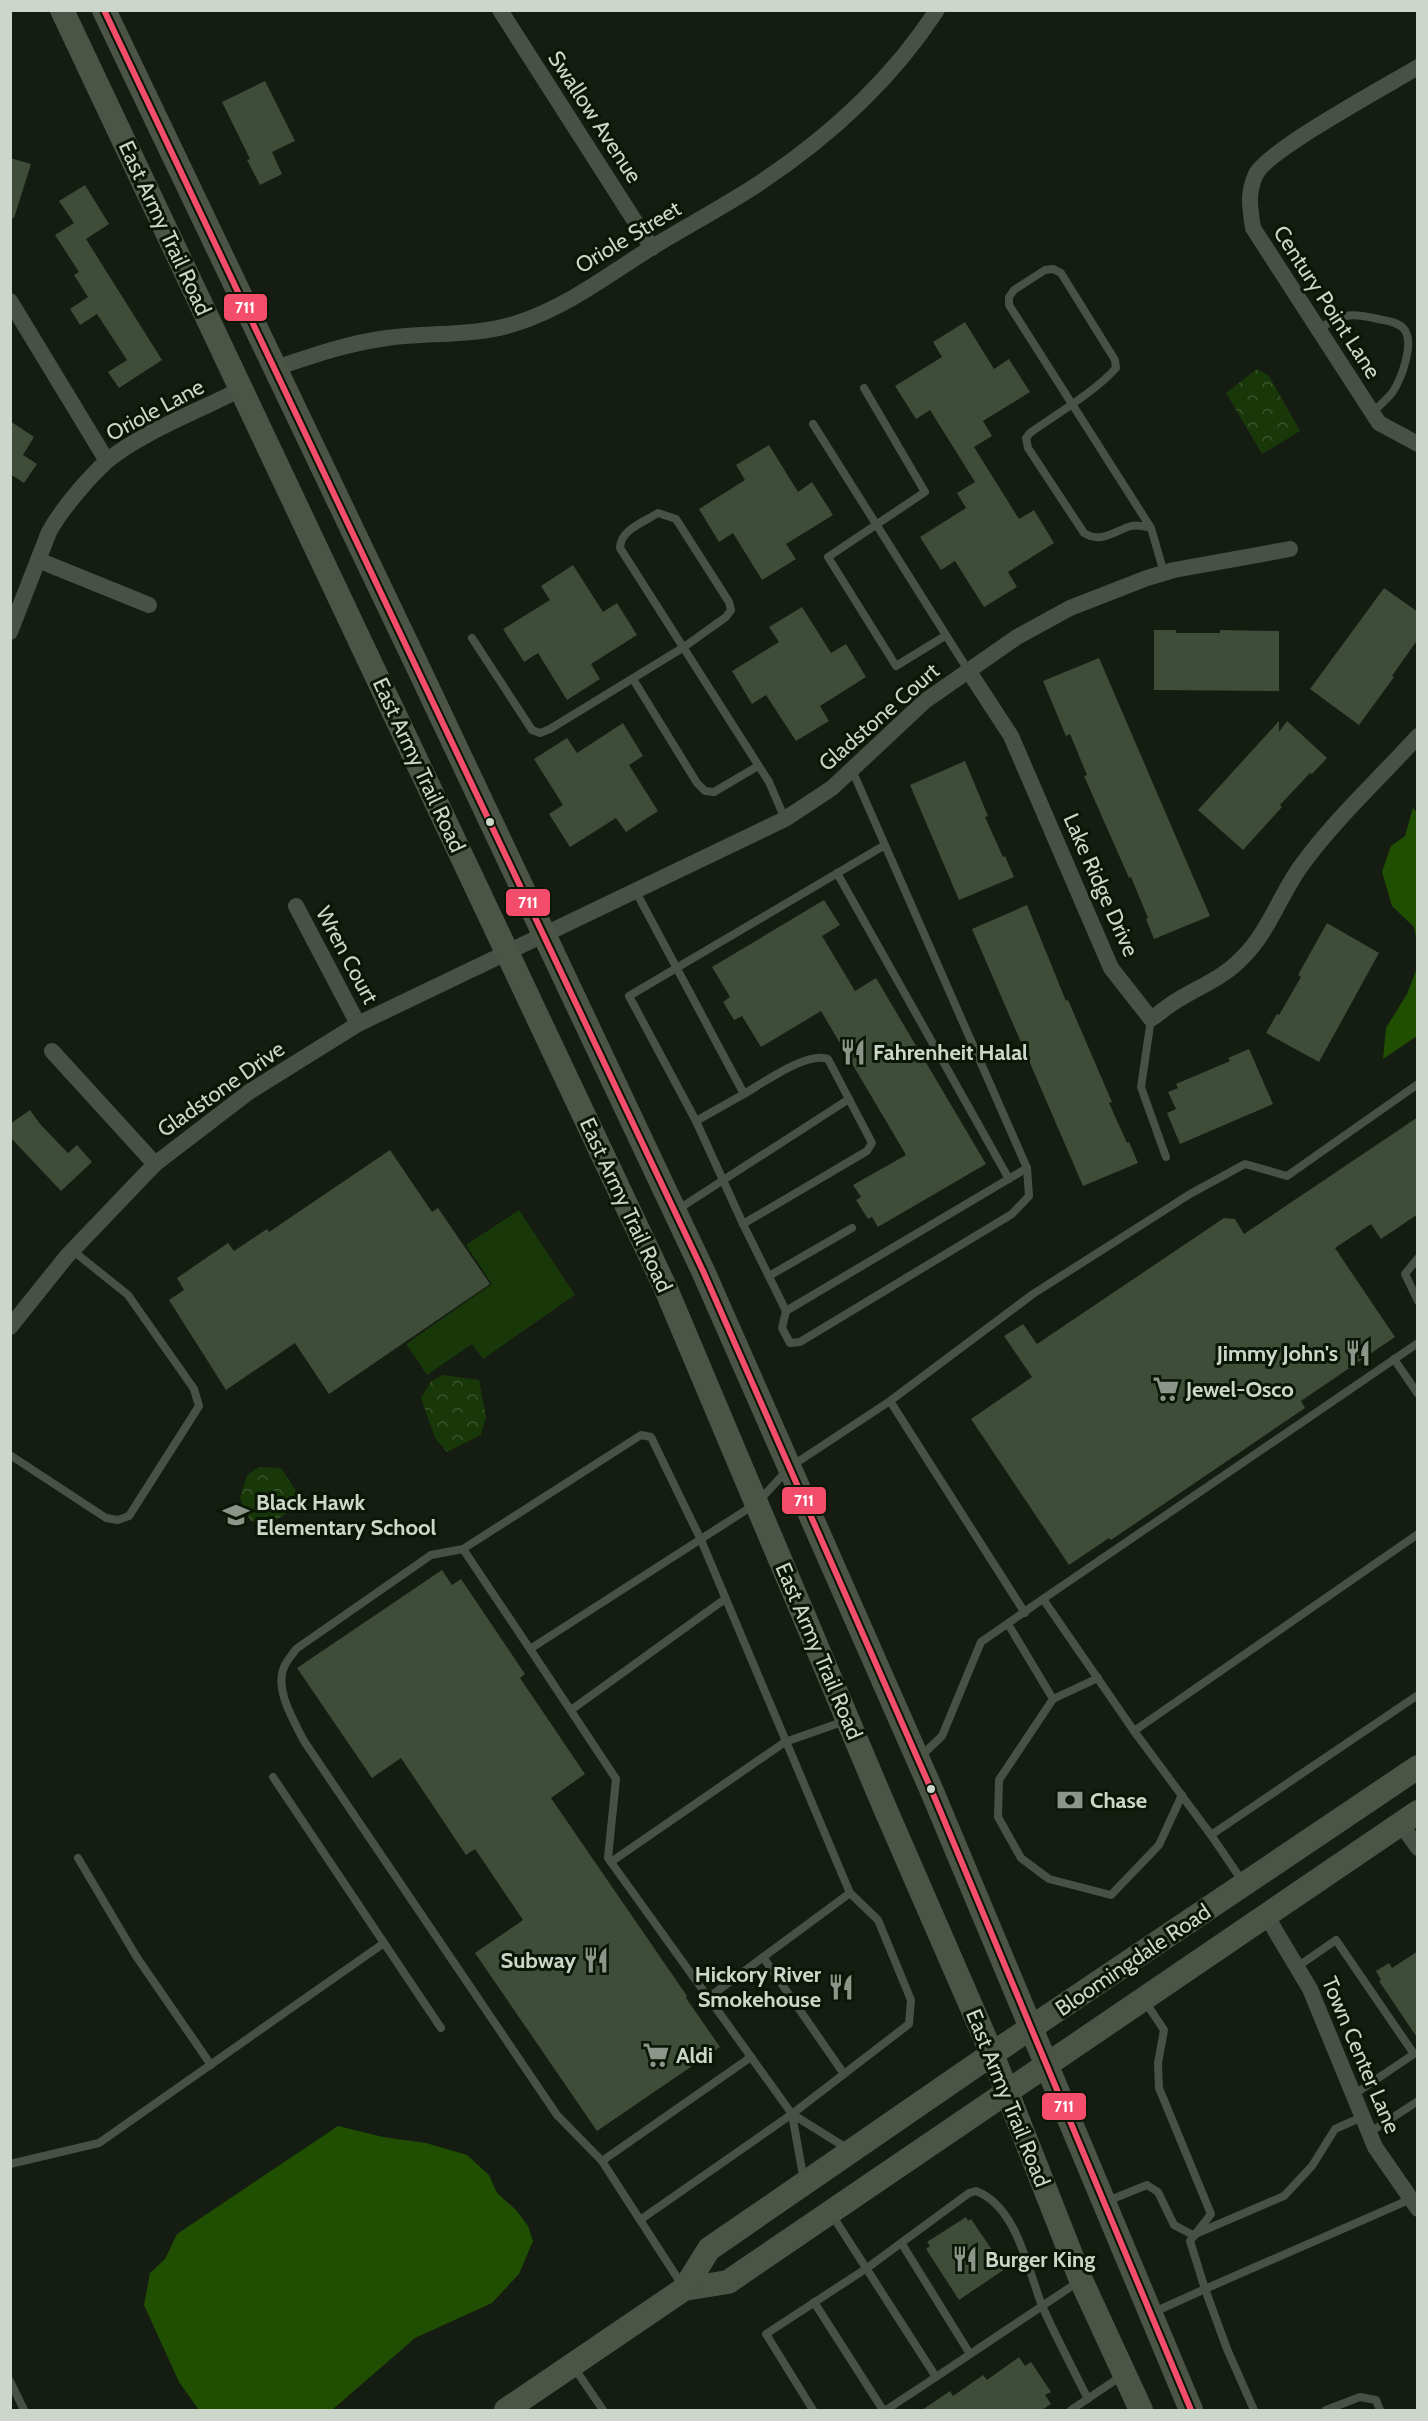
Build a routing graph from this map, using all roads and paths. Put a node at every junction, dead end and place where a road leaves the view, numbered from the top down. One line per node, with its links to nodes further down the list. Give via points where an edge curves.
1 (104, 10): 9 (main road, East Army Trail Road)
2 (500, 10): 6 (street, Swallow Avenue)
3 (937, 10): 6 (street, Oriole Street, via 896,65 836,126 752,188)
4 (64, 15): 11 (main road, East Army Trail Road)
5 (1418, 67): 8 (street, Century Point Lane, via 1278,152 1257,172 1248,197 1252,228)
6 (652, 248): 9 (street, Oriole Street, via 556,306 517,323 484,331 356,343)
7 (10, 301): 16 (street)
8 (1318, 329): 13 (street, Century Point Lane); 13 (lane, via 1355,313 1396,323 1404,329 1409,341 1401,378)
9 (273, 369): 37 (main road, East Army Trail Road)
10 (864, 387): 17 (lane, via 925,492)
11 (241, 389): 16 (street, Oriole Lane, via 141,439); 38 (main road, East Army Trail Road)
12 (1072, 403): 12 (lane, via 1009,305 1014,290 1045,270 1061,273 1115,360 1116,368 1110,375); 18 (lane); 18 (lane, via 1030,433 1026,438 1028,448 1084,533 1101,538 1134,525)
13 (1372, 413): 15 (street, Century Point Lane, via 1379,423)
14 (813, 424): 17 (lane)
15 (1418, 444)
16 (107, 461): 20 (street, Oriole Lane, via 58,517)
17 (875, 524): 24 (lane); 24 (lane, via 828,557 896,666)
18 (1151, 528): 21 (lane)
19 (1290, 549): 21 (street, Gladstone Court)
20 (38, 561): 22 (street); 23 (street, Oriole Lane)
21 (1164, 573): 27 (street, Gladstone Court, via 1070,608)
22 (149, 605)
23 (10, 632)
24 (945, 636): 27 (lane)
25 (472, 638): 28 (lane, via 524,720 540,733)
26 (684, 646): 26 (lane, via 620,549 625,533 658,513 676,519 731,610); 28 (lane); 30 (lane)
27 (968, 670): 31 (street, Gladstone Court, via 925,701); 40 (street, Lake Ridge Drive, via 1011,736 1111,968)
28 (633, 679): 30 (lane, via 705,791 714,792)
29 (1418, 736): 40 (street, via 1316,846 1244,957 1210,984 1180,998)
30 (758, 766): 32 (lane)
31 (852, 770): 32 (street, Gladstone Court); 33 (lane)
32 (785, 819): 35 (street, Gladstone Court)
33 (885, 845): 34 (lane); 49 (lane)
34 (837, 873): 39 (lane); 50 (lane)
35 (635, 889): 37 (street, Gladstone Court); 39 (lane)
36 (296, 906): 41 (street, Wren Court)
37 (543, 934): 38 (street, Gladstone Court); 52 (main road, East Army Trail Road)
38 (508, 951): 41 (street, Gladstone Drive); 67 (main road, East Army Trail Road, via 666,1289)
39 (676, 968): 44 (lane); 46 (lane, via 629,996)
40 (1151, 1019): 47 (lane, via 1141,1087)
41 (358, 1024): 48 (street, Gladstone Drive, via 249,1092)
42 (52, 1051): 48 (street)
43 (1418, 1084): 64 (lane, via 1287,1176 1245,1164 1190,1194 1033,1294)
44 (744, 1094): 45 (lane, via 808,1058 820,1056 828,1059); 46 (lane)
45 (849, 1099): 51 (lane); 53 (lane, via 872,1143 867,1151)
46 (696, 1121): 51 (lane)
47 (1166, 1157)
48 (155, 1164): 55 (street, Gladstone Drive)
49 (1027, 1168): 50 (lane); 59 (lane, via 1029,1196 1012,1214 800,1342 790,1343 782,1328)
50 (1009, 1179): 59 (lane)
51 (723, 1180): 52 (lane); 53 (lane)
52 (674, 1212): 66 (main road, East Army Trail Road)
53 (743, 1224): 57 (lane)
54 (852, 1228): 57 (lane)
55 (72, 1250): 60 (street, Gladstone Drive); 65 (lane, via 128,1294 194,1389 199,1406 129,1516 118,1520 106,1518)
56 (1418, 1258): 58 (lane, via 1405,1274)
57 (769, 1276): 59 (lane)
58 (1418, 1301)
59 (786, 1311)
60 (10, 1327)
61 (1418, 1343): 62 (lane)
62 (1394, 1359): 63 (lane); 72 (lane)
63 (1418, 1394)
64 (890, 1401): 66 (lane); 73 (lane)
65 (10, 1455)
66 (790, 1467): 67 (lane); 83 (main road, East Army Trail Road)
67 (757, 1503): 69 (lane); 80 (main road, East Army Trail Road)
68 (1418, 1533): 81 (lane)
69 (701, 1540): 70 (lane, via 651,1437 641,1435); 71 (lane); 75 (lane)
70 (463, 1549): 75 (lane); 113 (lane, via 431,1555 296,1649 284,1666 282,1687 304,1741 471,1990 557,2115)
71 (725, 1599): 79 (lane); 82 (lane)
72 (1043, 1599): 73 (lane); 76 (lane)
73 (1025, 1613): 74 (lane)
74 (1008, 1624): 78 (lane); 83 (lane, via 981,1642 942,1736)
75 (530, 1650): 79 (lane)
76 (1098, 1678): 78 (lane); 81 (lane)
77 (1418, 1695): 88 (lane)
78 (1053, 1700): 86 (lane, via 999,1780 998,1817 1021,1858 1049,1878 1111,1895 1159,1845)
79 (571, 1710): 91 (lane, via 616,1779 608,1858)
80 (848, 1720): 82 (lane); 102 (main road, East Army Trail Road)
81 (1134, 1731): 86 (lane)
82 (785, 1742): 91 (lane); 93 (lane)
83 (918, 1759): 101 (main road, East Army Trail Road)
84 (1418, 1767): 92 (main road, Bloomingdale Road)
85 (273, 1776): 95 (lane)
86 (1182, 1794): 88 (lane)
87 (1409, 1818): 89 (street); 94 (main road, Bloomingdale Road)
88 (1211, 1835): 92 (lane)
89 (1418, 1848)
90 (78, 1858): 105 (lane, via 136,1956)
91 (611, 1862): 98 (lane)
92 (1245, 1884): 101 (main road, Bloomingdale Road)
93 (850, 1893): 96 (lane); 106 (lane, via 878,1920 911,2000 909,2024)
94 (1266, 1916): 97 (street, Town Center Lane); 99 (main road, Bloomingdale Road)
95 (384, 1943): 100 (lane); 105 (lane)
96 (763, 1957): 98 (lane); 106 (lane)
97 (1297, 1967): 108 (street, Town Center Lane, via 1310,1989); 108 (lane, via 1336,1940 1414,2054)
98 (708, 1998): 103 (lane)
99 (1143, 2000): 104 (main road, Bloomingdale Road); 120 (lane, via 1164,2030 1158,2063 1159,2088 1210,2214)
100 (441, 2028)
101 (1032, 2028): 102 (main road, Bloomingdale Road); 104 (main road, East Army Trail Road)
102 (992, 2054): 107 (main road, East Army Trail Road); 112 (main road, Bloomingdale Road)
103 (751, 2057): 110 (lane); 113 (lane)
104 (1047, 2064): 107 (main road, Bloomingdale Road); 116 (main road, East Army Trail Road)
105 (211, 2065): 114 (lane, via 99,2143)
106 (844, 2074): 110 (lane)
107 (1007, 2092): 118 (main road, Bloomingdale Road); 123 (main road, East Army Trail Road)
108 (1353, 2095): 111 (street, Town Center Lane)
109 (1418, 2101): 111 (lane)
110 (792, 2114): 112 (lane); 115 (lane); 119 (lane)
111 (1366, 2125): 117 (street, Town Center Lane, via 1375,2147); 120 (lane, via 1335,2129 1312,2166 1284,2196)
112 (852, 2152): 115 (main road, Bloomingdale Road)
113 (602, 2161): 119 (lane)
114 (10, 2164)
115 (805, 2184): 124 (main road, Bloomingdale Road, via 709,2249)
116 (1104, 2202): 120 (lane, via 1147,2185 1158,2192 1174,2225); 128 (main road, East Army Trail Road)
117 (1414, 2204): 125 (lane)
118 (830, 2212): 122 (lane); 124 (main road, Bloomingdale Road, via 728,2282)
119 (640, 2220): 124 (lane)
120 (1193, 2235): 125 (lane, via 1190,2241)
121 (902, 2244): 122 (lane); 127 (lane, via 969,2193 985,2194 1015,2233); 129 (lane)
122 (867, 2268): 126 (lane); 132 (lane)
123 (1081, 2280): 127 (lane); 131 (main road, East Army Trail Road)
124 (684, 2289): 130 (main road, Bloomingdale Road)
125 (1205, 2289): 128 (lane); 143 (lane)
126 (814, 2302): 138 (lane, via 766,2334); 139 (lane)
127 (1042, 2306): 129 (lane); 134 (lane)
128 (1150, 2313): 142 (main road, East Army Trail Road)
129 (970, 2354): 132 (lane)
130 (573, 2365): 136 (main road, Bloomingdale Road); 137 (lane)
131 (1125, 2373): 134 (lane); 141 (main road, East Army Trail Road)
132 (936, 2378): 139 (lane)
133 (10, 2381): 135 (lane)
134 (1088, 2399): 140 (lane)
135 (24, 2410)
136 (506, 2410)
137 (603, 2410)
138 (813, 2410)
139 (885, 2410)
140 (1071, 2410)
141 (1141, 2410)
142 (1191, 2410)
143 (1254, 2410)
144 (1326, 2410): 145 (lane, via 1360,2397 1376,2400)
145 (1380, 2410)

